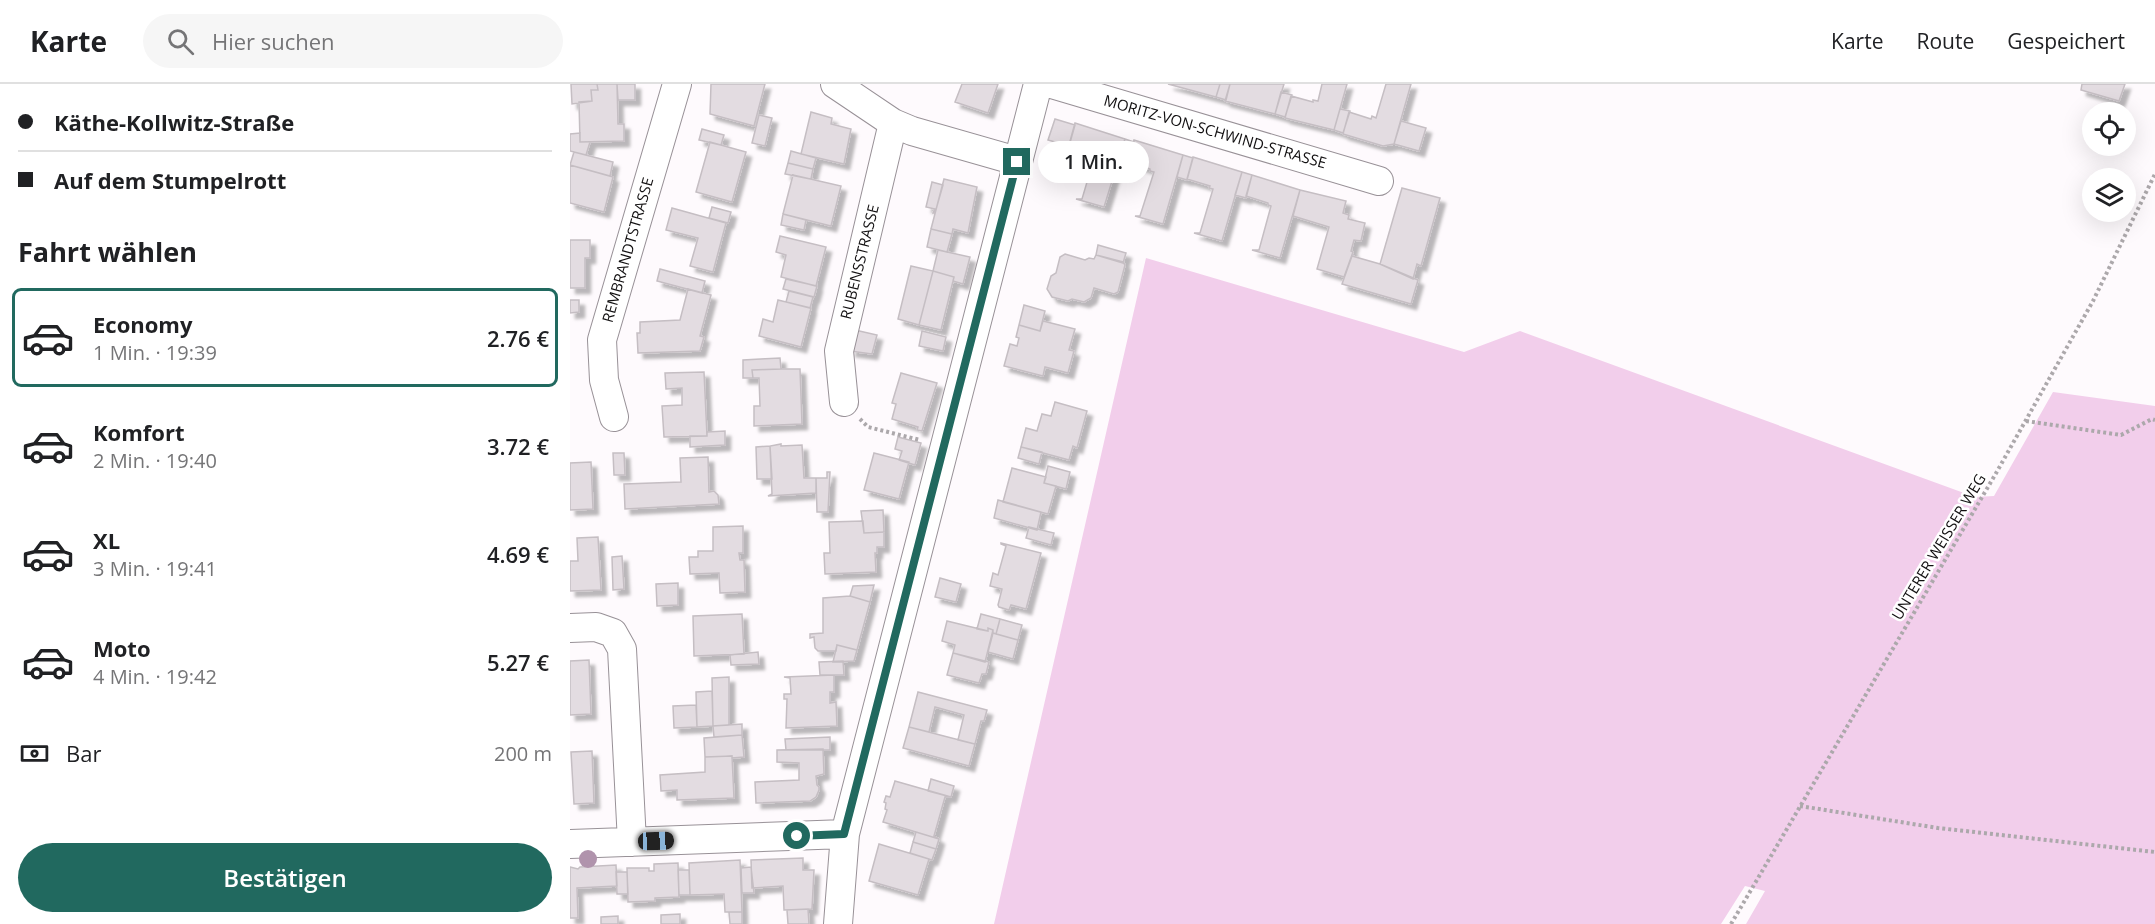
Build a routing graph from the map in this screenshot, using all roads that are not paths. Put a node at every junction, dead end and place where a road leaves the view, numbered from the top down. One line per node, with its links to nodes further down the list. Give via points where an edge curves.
1 (677, 84): 9 (street, REMBRANDTSTRASSE, via 602,340 604,380)
2 (835, 84): 5 (street)
3 (1038, 84): 6 (street)
4 (1052, 84): 7 (street, MORITZ-VON-SCHWIND-STRASSE)
5 (894, 123): 6 (street, via 912,132); 8 (street, RUBENSSTRASSE, via 839,351)
6 (1017, 162): 11 (street)
7 (1379, 181)
8 (844, 402)
9 (614, 417)
10 (570, 628): 12 (street, via 596,627 613,633 622,649)
11 (844, 834): 12 (street); 14 (street)
12 (632, 842): 13 (street)
13 (570, 843)
14 (838, 924)

